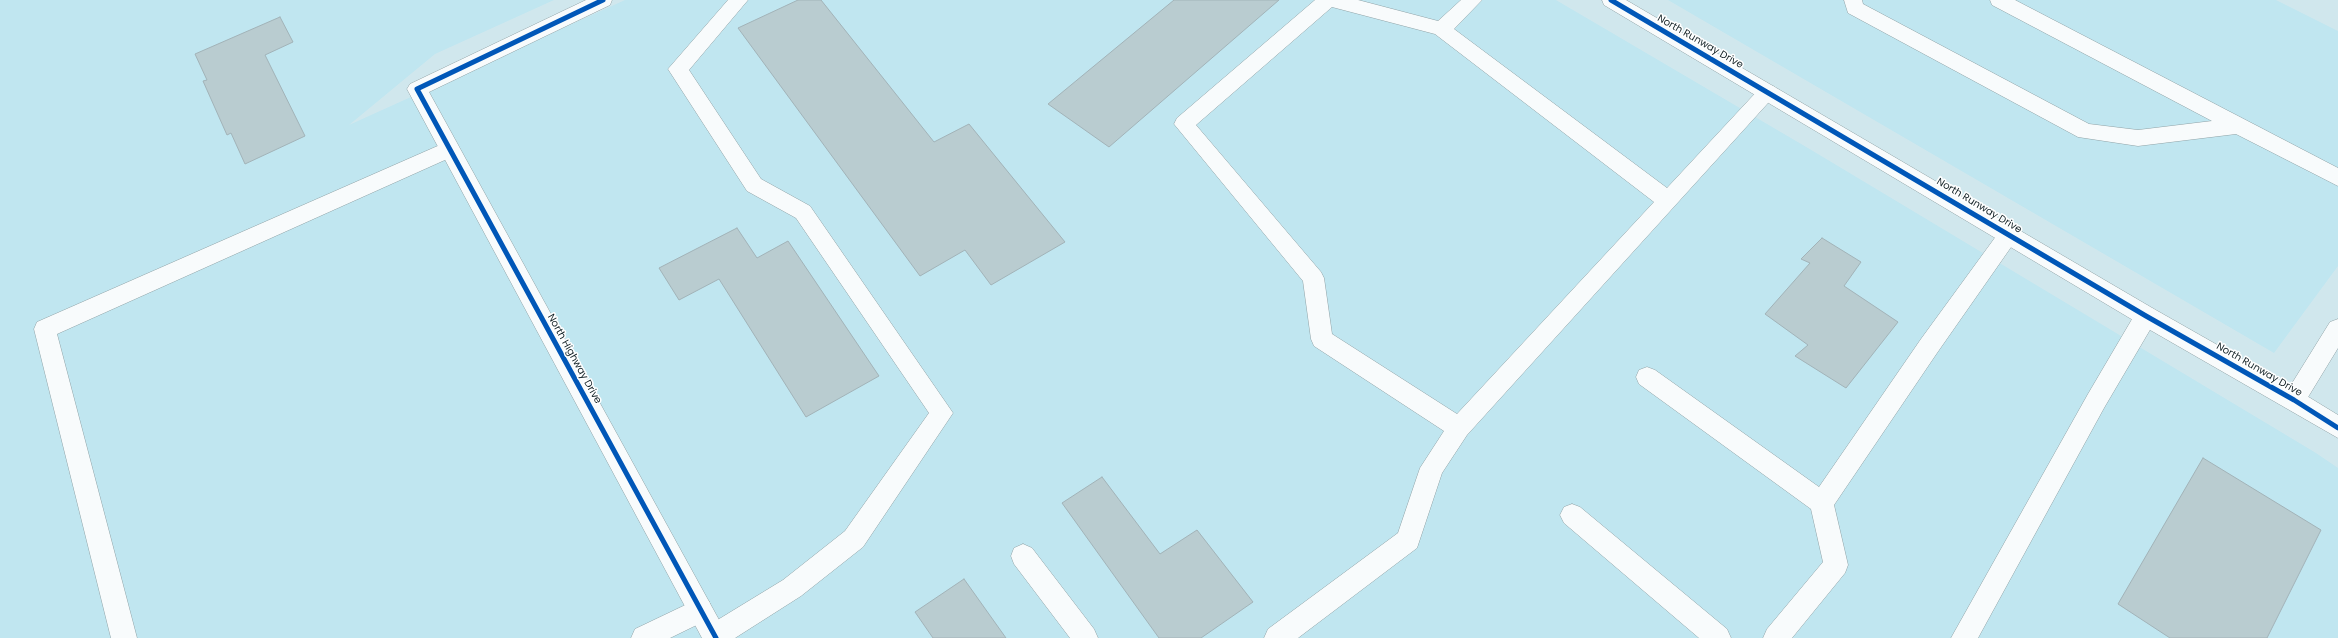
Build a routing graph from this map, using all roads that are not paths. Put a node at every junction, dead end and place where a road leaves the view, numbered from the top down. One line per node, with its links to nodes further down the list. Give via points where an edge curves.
1 (604, 0): 12 (street, North Highway Drive, via 416,88)
2 (739, 0): 26 (street, via 678,69 754,185 803,212 942,413 854,539 792,588)
3 (1327, 0): 20 (street, via 1184,124 1313,278 1322,339)
4 (1332, 0): 9 (street)
5 (1473, 0): 9 (street)
6 (1611, 0): 10 (street, North Runway Drive)
7 (1853, 0): 11 (street, via 1855,8 2085,131 2138,138)
8 (1999, 0): 11 (street)
9 (1442, 29): 14 (street)
10 (1768, 92): 14 (street); 15 (street, North Runway Drive)
11 (2237, 126): 13 (street)
12 (450, 149): 25 (street, North Highway Drive); 27 (street, via 45,330)
13 (2338, 178)
14 (1667, 200): 20 (street)
15 (2009, 234): 16 (street, North Runway Drive); 22 (street)
16 (2146, 316): 19 (street, North Runway Drive); 33 (street)
17 (2338, 329): 19 (street)
18 (1647, 377): 22 (street)
19 (2294, 400): 21 (street, North Runway Drive)
20 (1459, 428): 30 (street, via 1432,468 1408,540)
21 (2338, 428)
22 (1822, 503): 32 (street, via 1836,565)
23 (1572, 515): 31 (street)
24 (1023, 556): 29 (street)
25 (700, 610): 26 (street, North Highway Drive); 28 (street)
26 (715, 637)
27 (124, 638)
28 (644, 638)
29 (1085, 638)
30 (1277, 638)
31 (1718, 638)
32 (1776, 638)
33 (1964, 638)

